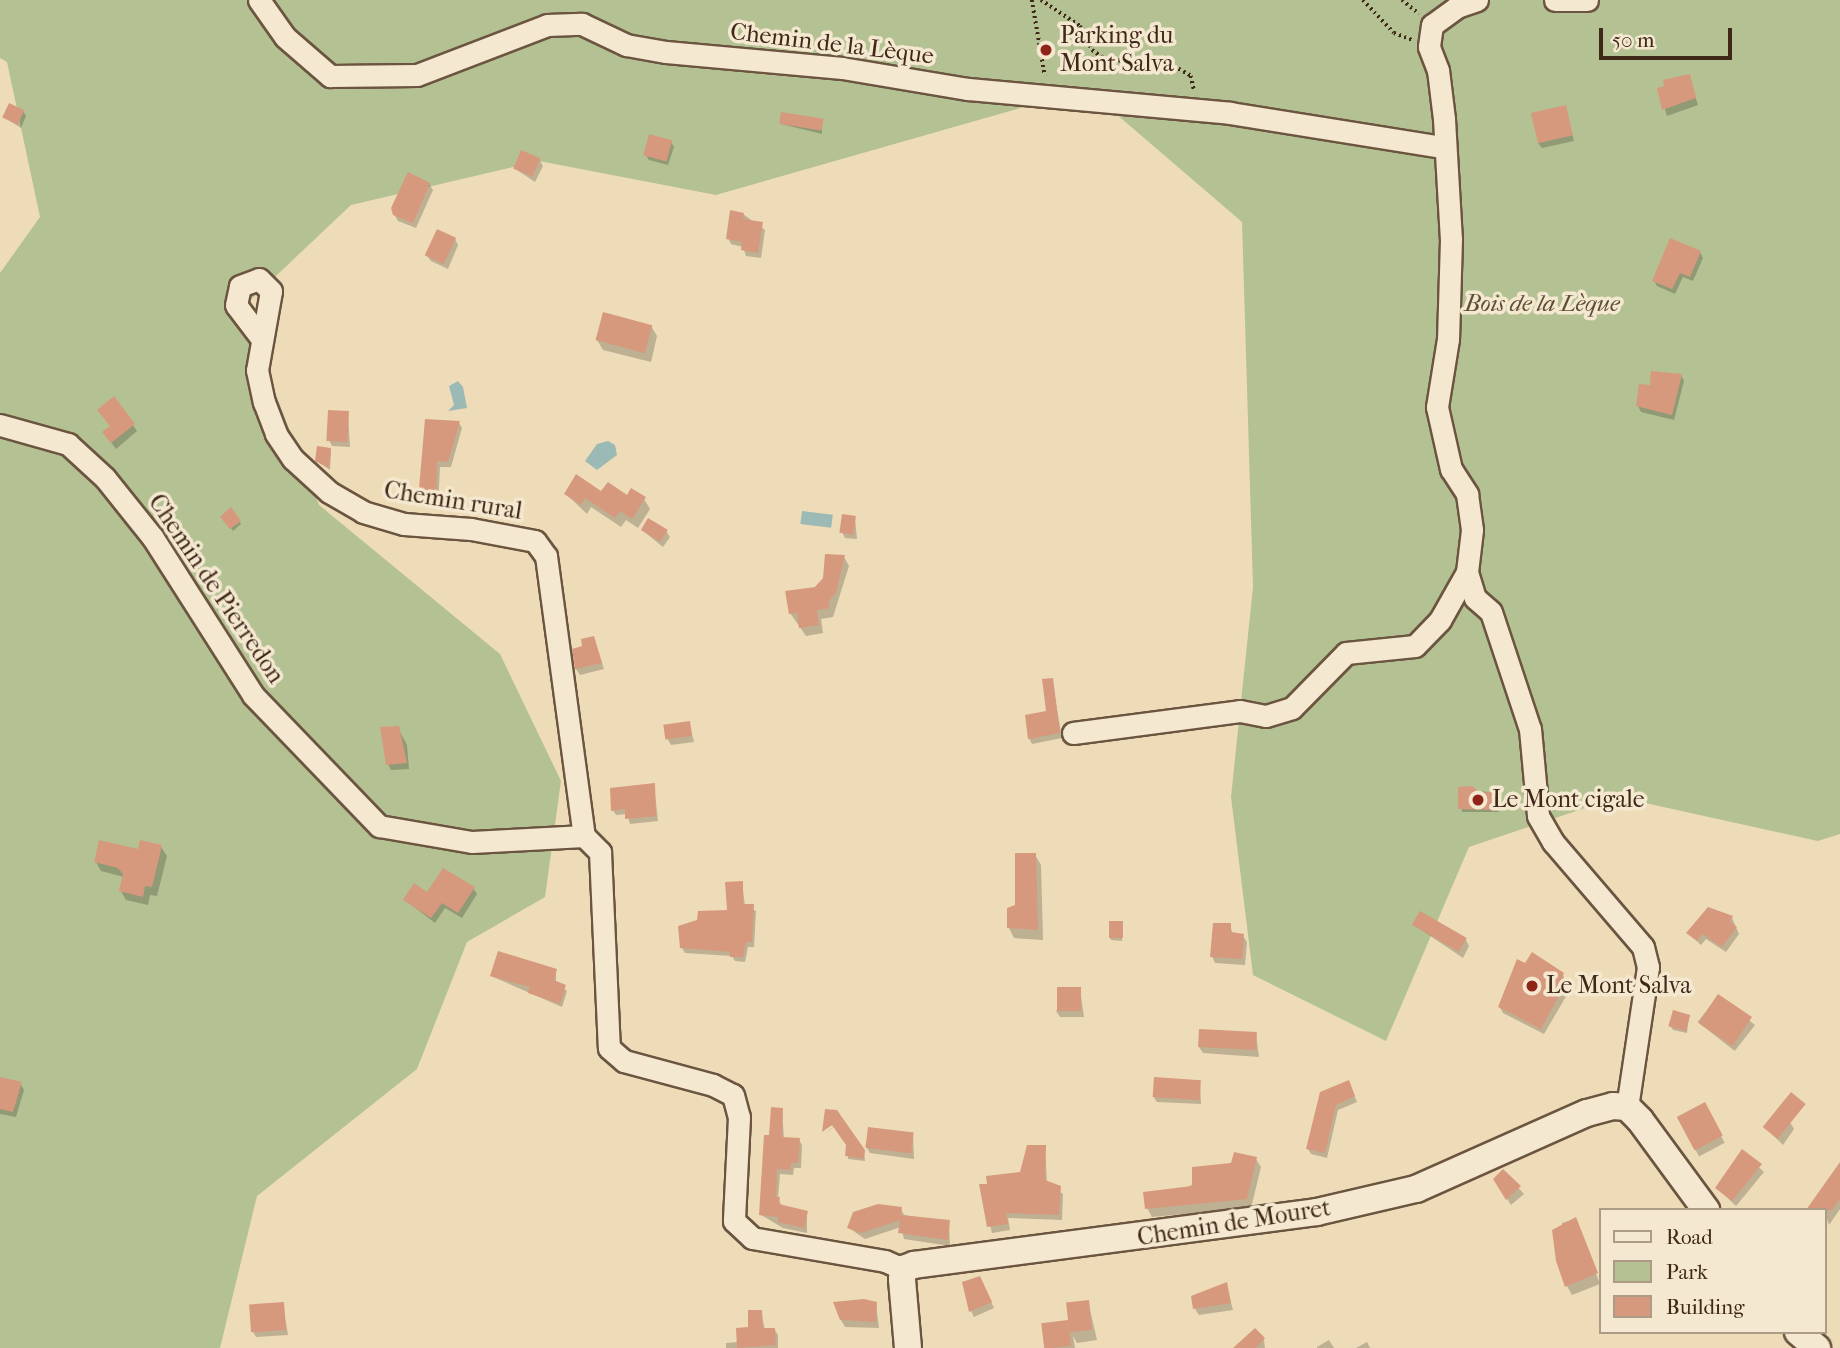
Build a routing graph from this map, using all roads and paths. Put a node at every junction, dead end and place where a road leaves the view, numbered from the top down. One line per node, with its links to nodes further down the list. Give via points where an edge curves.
1 (259, 0): 9 (street, Chemin de la Lèque, via 285,37 330,76 417,75 547,25 582,24 626,45 666,52 842,68 968,89)
2 (1032, 0): 9 (path)
3 (1041, 0): 10 (path, via 1080,26 1092,50 1102,57 1128,62 1149,59 1186,71 1191,76)
4 (1363, 0): 8 (path, via 1394,33)
5 (1477, 0): 8 (street, via 1457,7 1432,25)
6 (1555, 0): 7 (street)
7 (1587, 0)
8 (1429, 47): 11 (street, via 1438,70)
9 (1049, 96): 10 (street, Chemin de la Lèque)
10 (1195, 110): 11 (street, Chemin de la Lèque)
11 (1443, 147): 14 (street, via 1451,239 1448,339 1437,407 1451,469 1467,494 1472,530)
12 (261, 338): 16 (street, Chemin rural, via 257,370 276,434 293,459 329,492 363,512 404,524 471,529 535,541 546,556)
13 (0, 425): 16 (street, Chemin de Pierredon, via 68,444 106,478 153,538 253,695 379,826 472,842)
14 (1466, 572): 15 (street, via 1440,620 1415,646 1346,653 1292,708 1266,716 1240,711); 17 (street, via 1475,598 1491,612 1530,729 1538,816 1553,842 1643,947 1648,967)
15 (1073, 733)
16 (584, 836): 19 (street, via 600,852 609,1048 624,1061 713,1085 733,1095 739,1117 734,1221 752,1238 885,1261)
17 (1627, 1107): 18 (street); 19 (street, Chemin de Mouret, via 1587,1113 1416,1189 1317,1212)
18 (1704, 1208)
19 (903, 1269): 21 (street)
20 (1800, 1334): 22 (street)
21 (908, 1348)
22 (1817, 1348)

